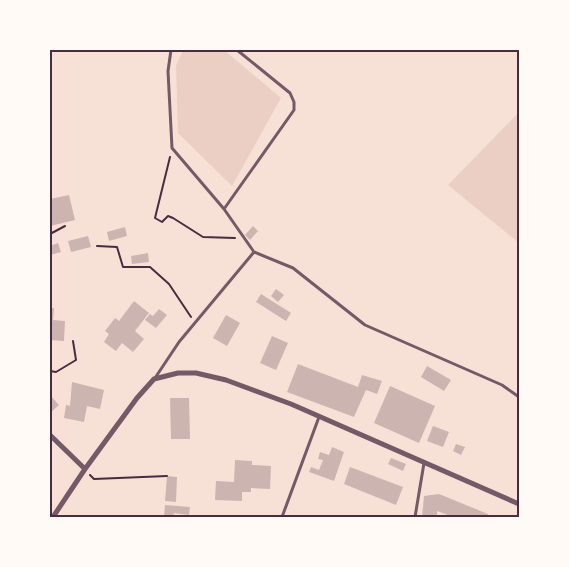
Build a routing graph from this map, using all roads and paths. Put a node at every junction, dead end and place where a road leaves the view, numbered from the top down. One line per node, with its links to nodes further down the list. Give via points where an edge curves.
1 (171, 50): 3 (lane, via 168,72)
2 (238, 50): 4 (lane, via 290,93 294,110)
3 (172, 148): 4 (lane); 7 (path, via 155,218 162,222 168,216 203,237)
4 (224, 209): 7 (lane)
5 (65, 226): 6 (path)
6 (50, 234)
7 (247, 241): 9 (lane)
8 (97, 246): 10 (path, via 117,247 123,267 150,267 170,284)
9 (254, 252): 10 (lane); 14 (lane, via 293,268 365,325 502,385)
10 (196, 323): 13 (lane)
11 (73, 341): 12 (path, via 76,360 56,372)
12 (50, 371)
13 (154, 379): 15 (street, via 196,372 226,380); 18 (street)
14 (519, 397)
15 (319, 416): 17 (street); 22 (lane)
16 (50, 435): 18 (street)
17 (424, 462): 20 (street); 23 (lane)
18 (85, 469): 19 (path, via 94,480); 21 (street)
19 (167, 476)
20 (519, 504)
21 (54, 517)
22 (282, 517)
23 (415, 517)

